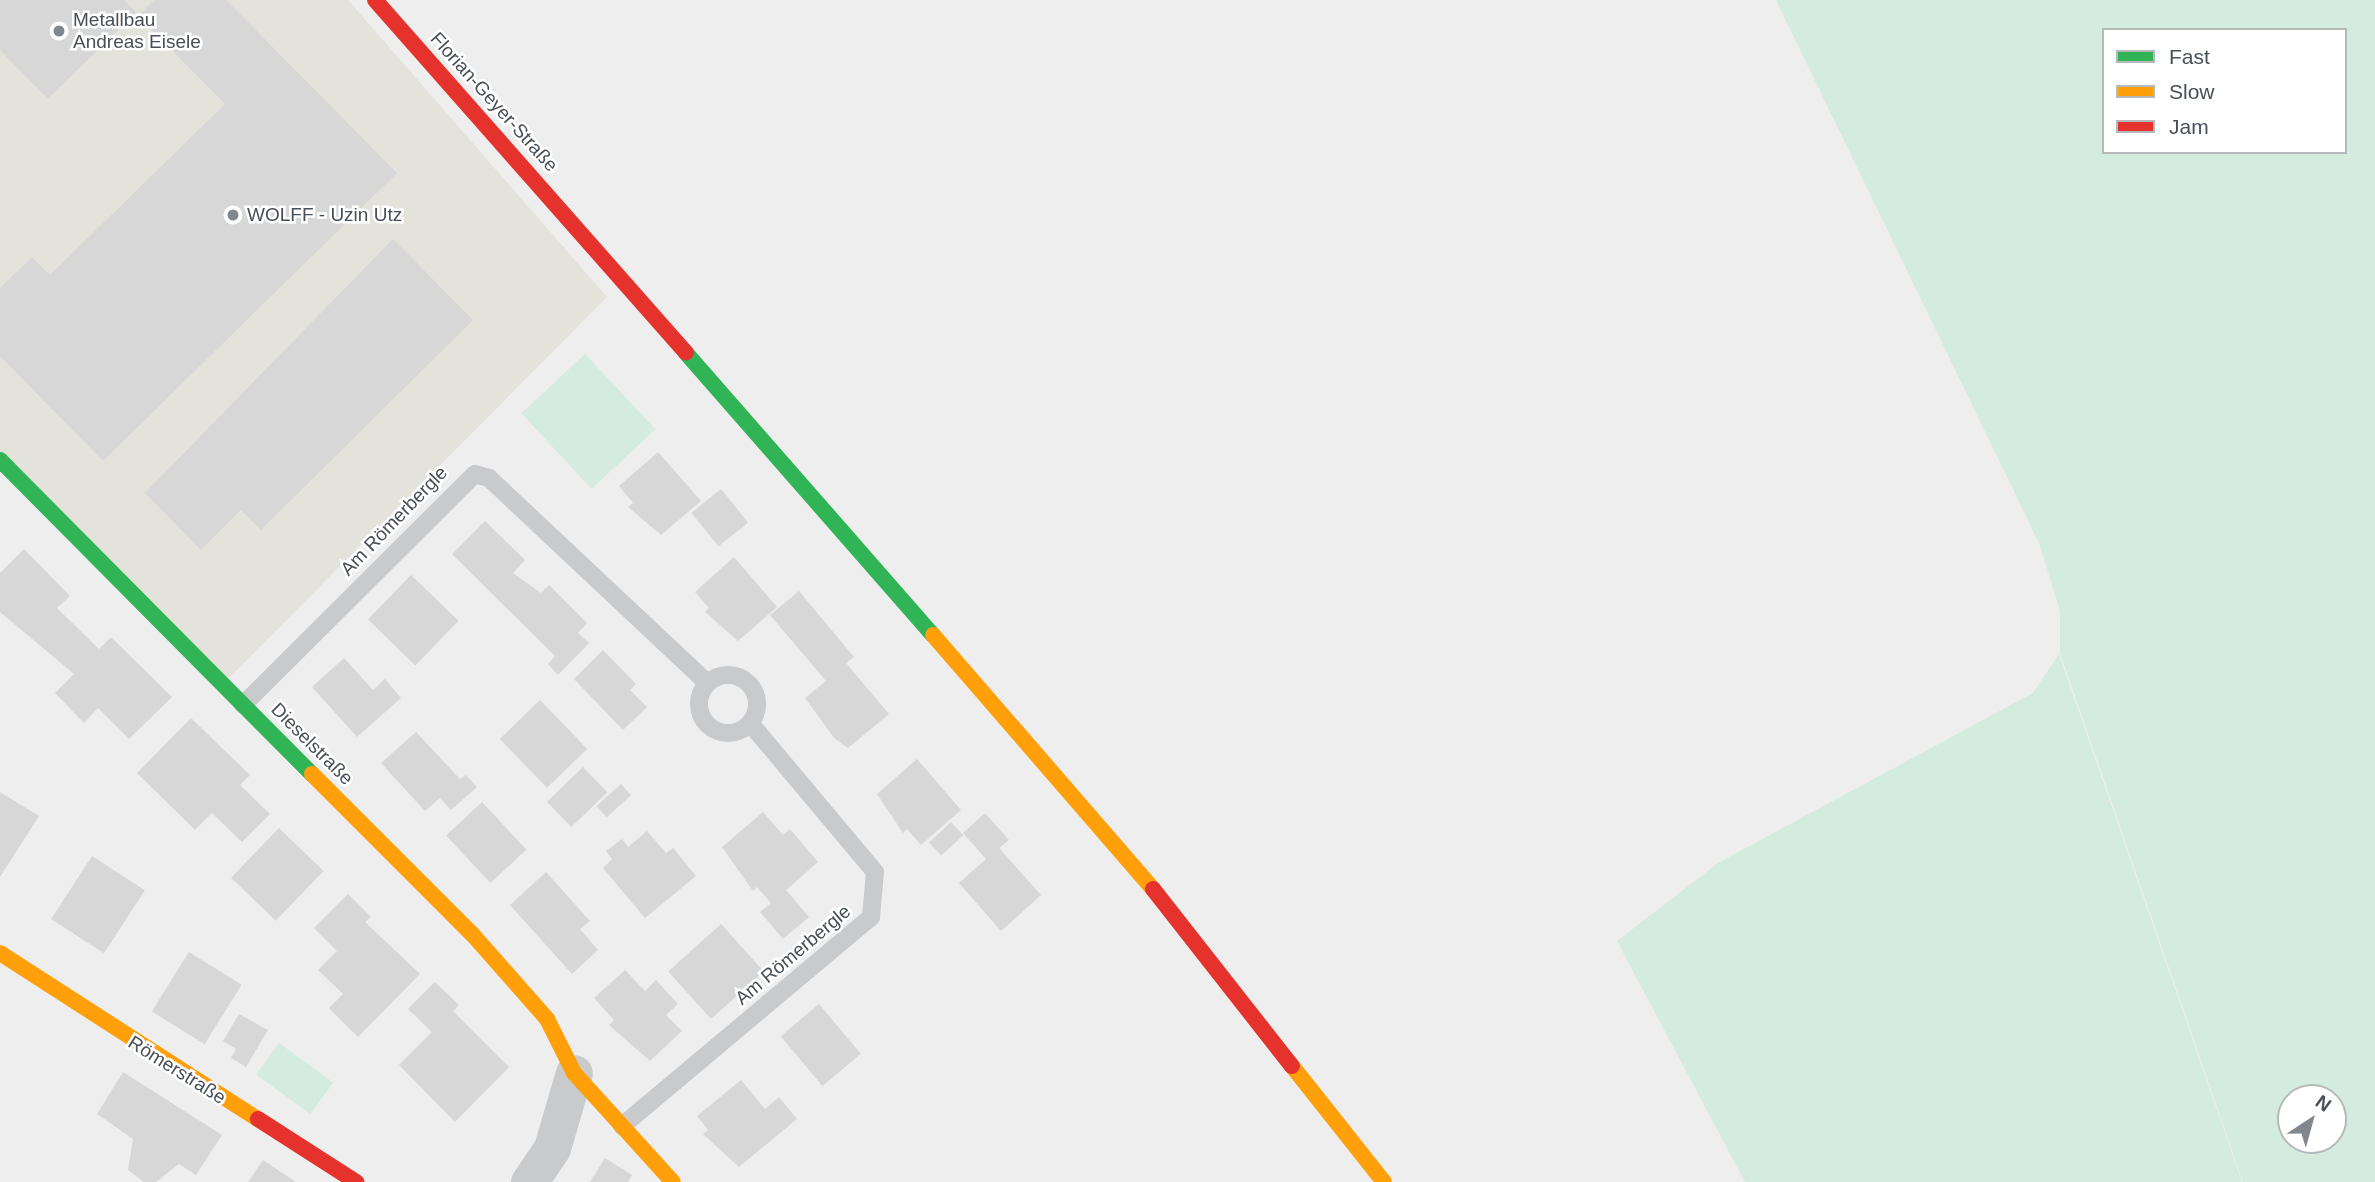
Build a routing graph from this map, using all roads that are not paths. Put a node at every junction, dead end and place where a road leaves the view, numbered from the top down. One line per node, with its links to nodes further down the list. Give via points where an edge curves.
1 (375, 0): 12 (street, Florian-Geyer-Straße, via 1124,852)
2 (0, 460): 4 (street, Dieselstraße)
3 (707, 683): 4 (lane, Am Römerbergle, via 489,478 475,474); 5 (lane, via 736,676 752,686 758,703); 5 (lane, via 699,705 707,725 739,732)
4 (243, 705): 7 (street, Dieselstraße, via 473,935 547,1019)
5 (750, 723): 8 (lane, Am Römerbergle, via 874,872 871,917)
6 (0, 953): 9 (street, Römerstraße)
7 (574, 1073): 8 (street, Dieselstraße); 10 (street, via 552,1148)
8 (622, 1126): 11 (street, Dieselstraße)
9 (356, 1182)
10 (529, 1182)
11 (673, 1182)
12 (1384, 1182)

